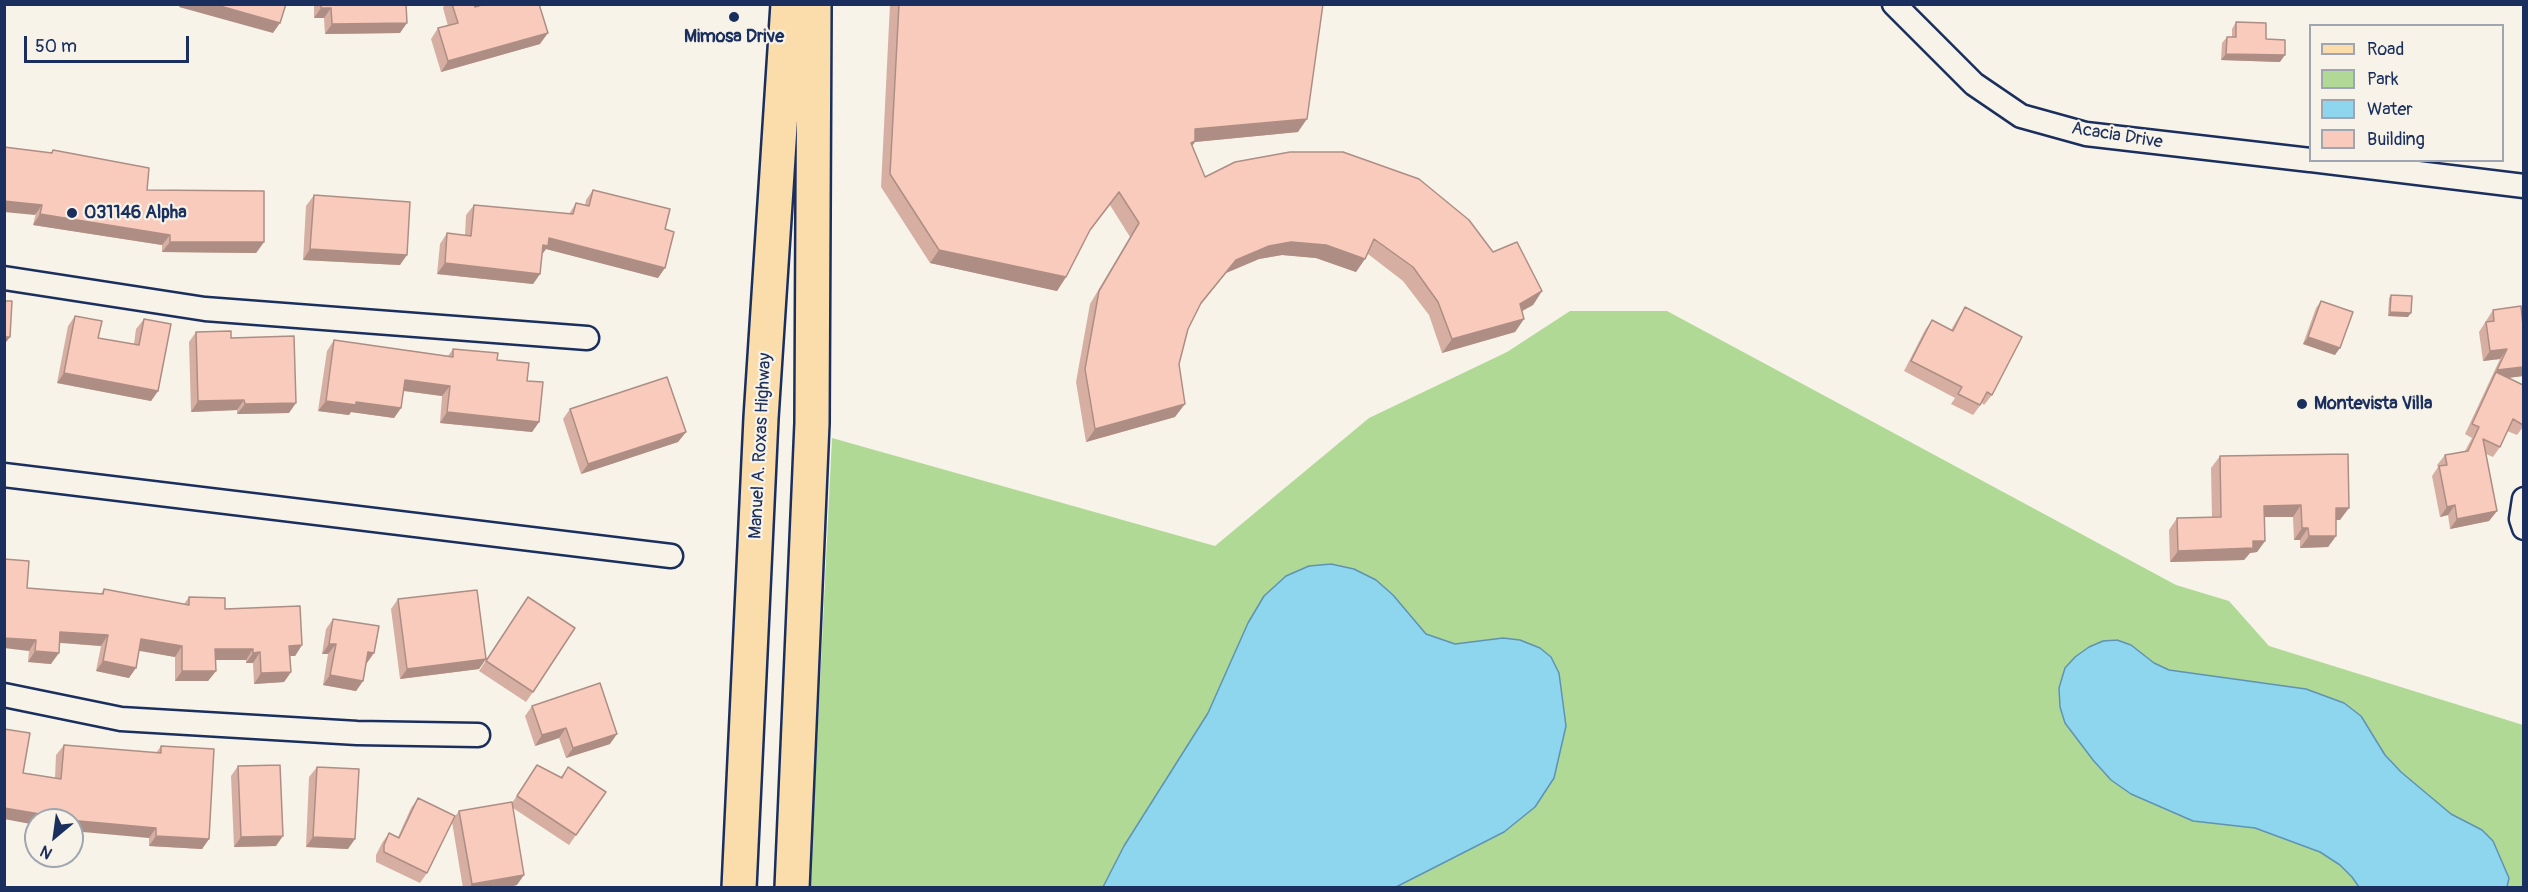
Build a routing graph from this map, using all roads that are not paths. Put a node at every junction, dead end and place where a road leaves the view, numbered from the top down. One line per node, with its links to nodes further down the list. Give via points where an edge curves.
1 (788, 4): 15 (main road, Manuel A. Roxas Highway, via 761,418)
2 (814, 4): 16 (main road, via 812,423)
3 (1894, 4): 4 (street, Acacia Drive, via 1974,84 2021,116 2086,134)
4 (2309, 160)
5 (2327, 162): 6 (street, Acacia Drive)
6 (2523, 186)
7 (4, 278): 8 (street, via 205,309)
8 (586, 338)
9 (4, 474): 12 (street)
10 (2523, 499): 11 (street)
11 (2523, 528)
12 (671, 556)
13 (4, 695): 14 (street, via 121,719 357,733)
14 (478, 735)
15 (739, 888)
16 (792, 888)

